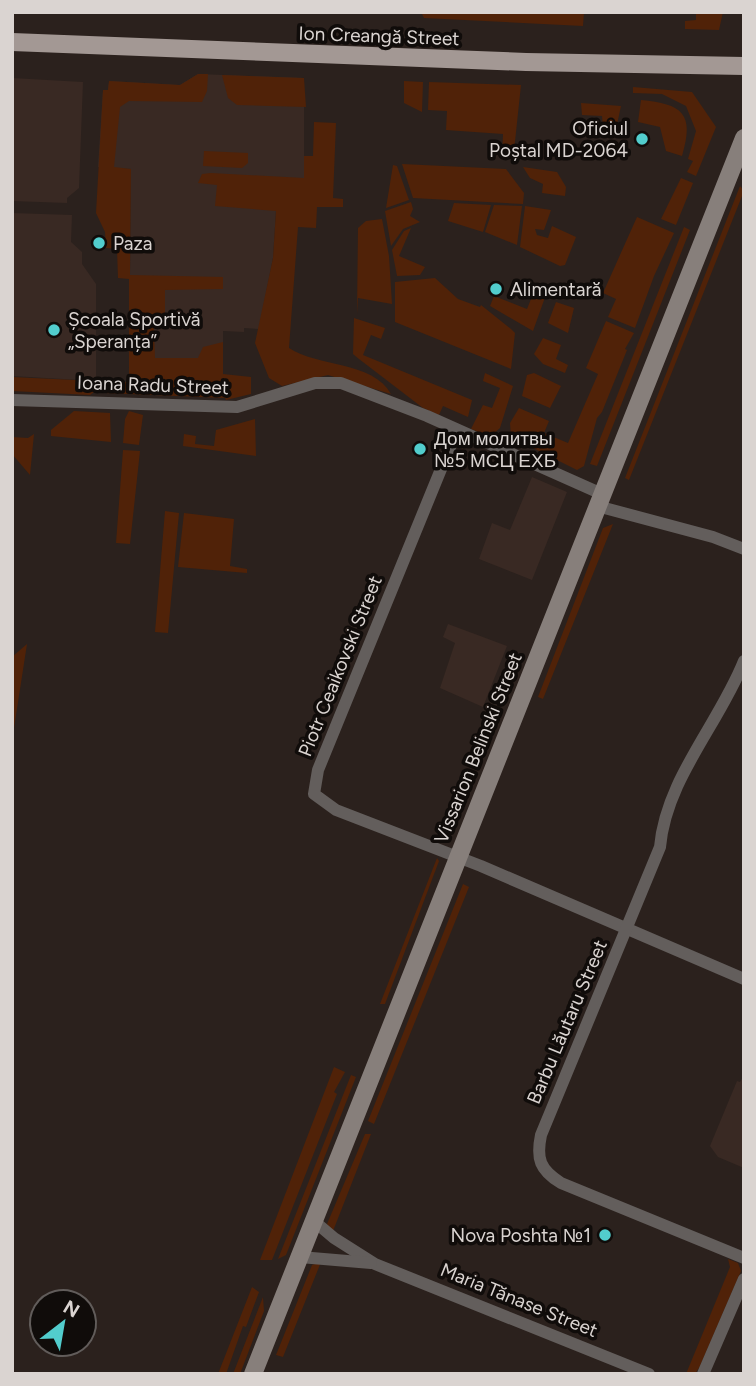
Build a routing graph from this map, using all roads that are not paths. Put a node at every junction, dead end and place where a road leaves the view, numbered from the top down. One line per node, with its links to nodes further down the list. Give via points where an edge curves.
1 (12, 42): 2 (main road, Ion Creangă Street, via 499,62)
2 (744, 66)
3 (744, 138): 6 (main road, Vissarion Belinski Street)
4 (12, 400): 5 (street, Ioana Radu Street, via 237,407 329,382 355,387)
5 (457, 430): 6 (street, Ioana Radu Street); 10 (street, Piotr Ceaikovski Street, via 318,770 314,794 327,806)
6 (599, 500): 7 (street, Ioana Radu Street); 10 (main road, Vissarion Belinski Street)
7 (744, 548)
8 (744, 661): 9 (street, Barbu Lăutaru Street)
9 (738, 694): 11 (street, Barbu Lăutaru Street, via 668,801 660,848)
10 (458, 857): 11 (street, Piotr Ceaikovski Street); 13 (main road, Vissarion Belinski Street)
11 (627, 929): 12 (street, Piotr Ceaikovski Street); 15 (street, Barbu Lăutaru Street, via 541,1135 540,1167 561,1183)
12 (744, 979)
13 (314, 1221): 14 (main road, Vissarion Belinski Street); 16 (street, Maria Tănase Street)
14 (300, 1257): 16 (street, Maria Tănase Street); 18 (main road, Vissarion Belinski Street)
15 (744, 1258)
16 (375, 1264): 19 (street, Maria Tănase Street)
17 (744, 1279): 20 (street)
18 (253, 1374)
19 (649, 1374)
20 (703, 1374)

